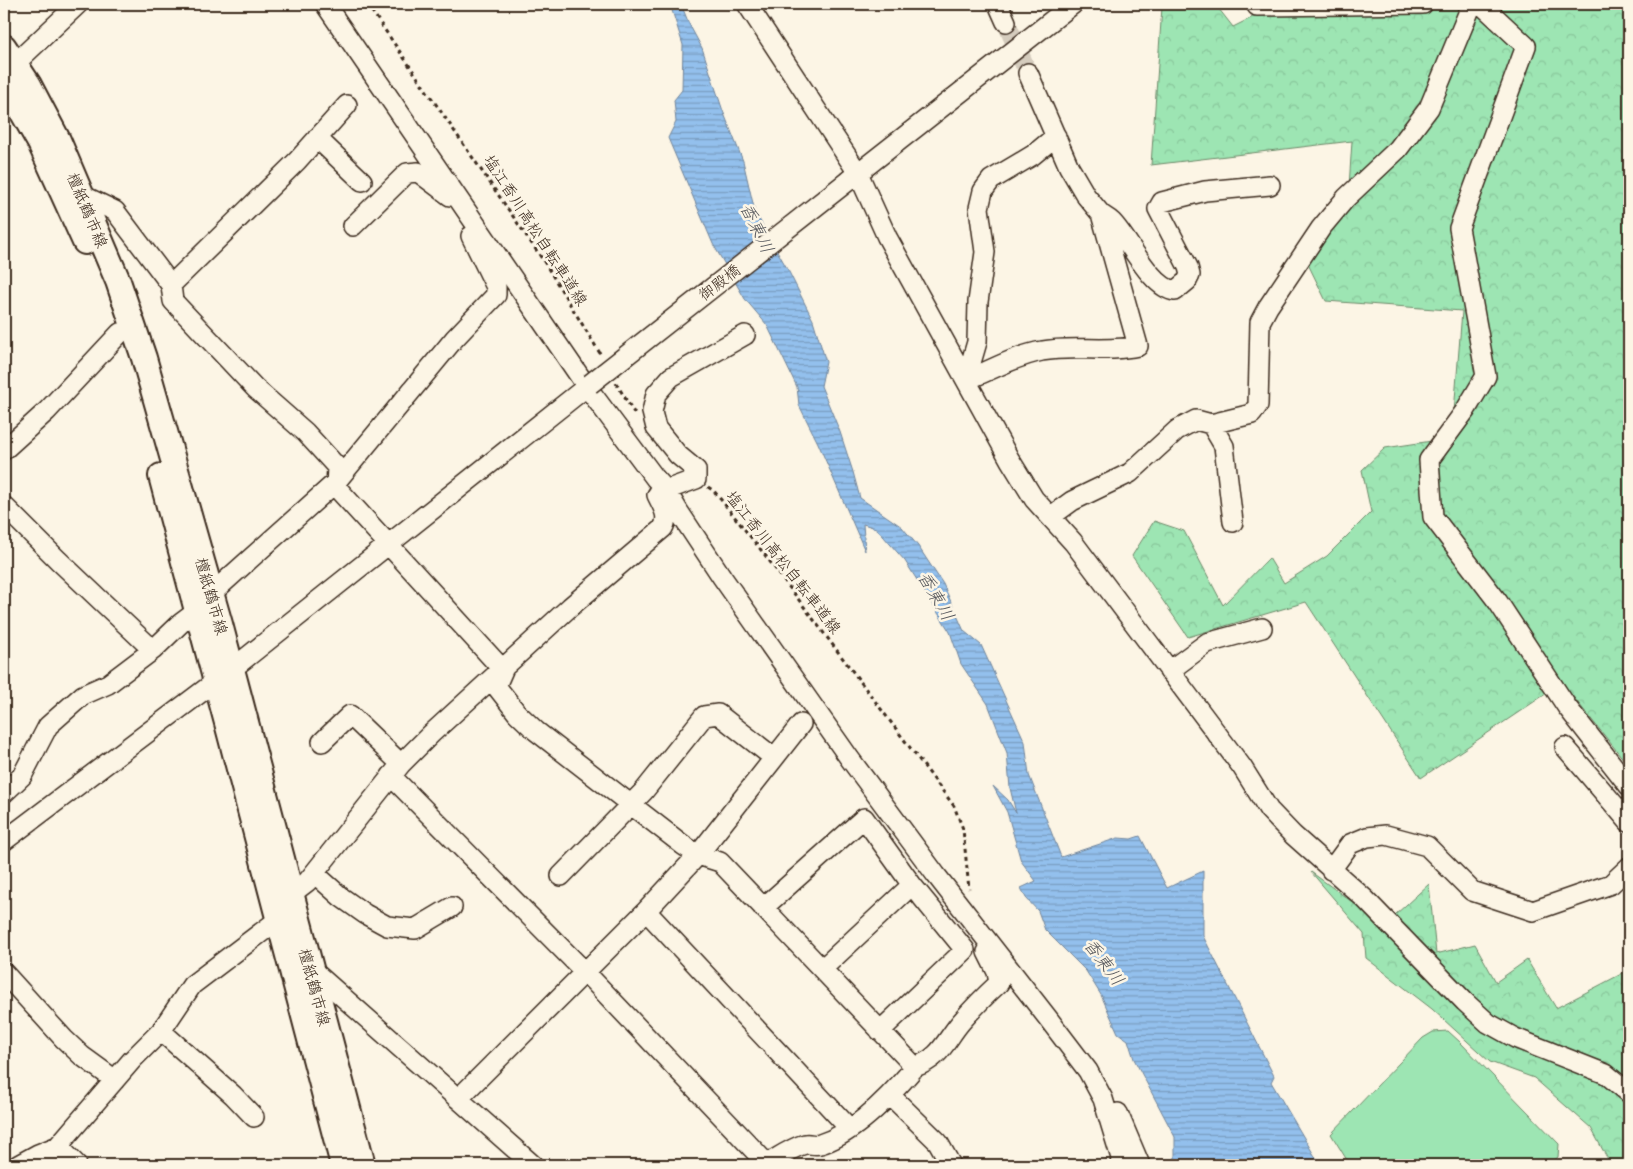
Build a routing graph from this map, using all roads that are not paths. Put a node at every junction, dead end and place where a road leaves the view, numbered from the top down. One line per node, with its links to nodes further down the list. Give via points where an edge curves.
1 (78, 4): 11 (street)
2 (325, 4): 20 (street)
3 (747, 4): 16 (street)
4 (998, 4): 10 (street)
5 (1073, 4): 16 (street, 御殿橋)
6 (1257, 4): 7 (street)
7 (1423, 4)
8 (1472, 4): 28 (street, via 1429,108 1398,149 1346,198 1321,228 1268,307 1260,322 1258,405 1252,414)
9 (1481, 4): 47 (street, via 1526,46 1459,228 1486,376 1429,460 1433,517 1498,602 1567,707)
10 (1006, 22)
11 (6, 66): 19 (main road, 檀紙鶴市線, via 29,85); 24 (main road, 檀紙鶴市線, via 103,285)
12 (1028, 73): 14 (street)
13 (347, 105): 15 (street)
14 (1056, 136): 21 (street, via 1086,196); 26 (street, via 1033,155 991,180 983,191 979,208 985,252 978,302 977,342)
15 (317, 138): 17 (street); 23 (street, via 297,162)
16 (853, 177): 26 (street); 27 (street, 御殿橋, bridge)
17 (362, 182)
18 (1270, 185): 21 (street, via 1205,191 1162,202 1158,209 1190,275 1175,291 1168,290 1143,266 1112,222)
19 (82, 195): 23 (street, via 115,211); 36 (main road, 檀紙鶴市線, via 118,281 144,358)
20 (459, 201): 22 (street, via 418,172 407,173); 27 (street); 30 (street, via 462,218 496,287 496,295 455,338)
21 (1102, 214): 26 (street, via 1138,346 1121,350 1042,351)
22 (353, 226)
23 (171, 285): 30 (street, via 173,301 255,388 305,432 337,467)
24 (120, 333): 29 (street, via 47,411); 36 (main road, 檀紙鶴市線)
25 (744, 335): 31 (street, via 671,377 656,394 652,412 656,428 696,470 696,479)
26 (964, 377): 33 (street, via 1010,460 1034,499)
27 (588, 386): 31 (street); 35 (street, 御殿橋)
28 (1211, 424): 33 (street, via 1196,420 1177,430 1130,474 1072,501); 34 (street, via 1224,446)
29 (4, 450)
30 (336, 482): 35 (street, via 336,487); 36 (street)
31 (660, 484): 39 (street, via 653,488 666,514 667,523 663,528 570,607); 63 (street, via 850,759)
32 (4, 506): 38 (street)
33 (1050, 517): 40 (street, via 1073,542)
34 (1233, 522)
35 (388, 545): 39 (street); 41 (street, 御殿橋)
36 (204, 603): 38 (street); 41 (main road, 檀紙鶴市線)
37 (1262, 628): 40 (street, via 1207,643)
38 (153, 650): 48 (street, via 108,684 83,695 48,726 22,776)
39 (503, 670): 46 (street); 49 (street, via 496,686 517,713)
40 (1170, 671): 54 (street, via 1242,767 1269,810)
41 (224, 675): 51 (street, 御殿橋); 58 (main road, 檀紙鶴市線); 62 (main road, 檀紙鶴市線)
42 (801, 724): 45 (street)
43 (322, 742): 46 (street, via 350,715)
44 (1566, 747): 50 (street)
45 (774, 757): 49 (street, via 718,714 704,716); 52 (street)
46 (396, 770): 55 (street); 67 (street)
47 (1629, 786)
48 (4, 793)
49 (630, 804): 52 (street); 56 (street)
50 (1629, 822)
51 (4, 841)
52 (698, 855): 60 (street, via 720,862); 61 (street)
53 (1629, 867): 54 (street, via 1611,884 1533,911 1472,890 1427,846 1386,836 1368,837 1350,844)
54 (1331, 870): 73 (street, via 1365,899 1488,1023 1515,1038 1606,1074)
55 (314, 872): 58 (street); 59 (street, via 341,897 387,926 415,929)
56 (561, 876)
57 (912, 886): 60 (street, via 864,818); 66 (street); 69 (street, via 965,950)
58 (290, 895): 65 (main road, 檀紙鶴市線)
59 (452, 907)
60 (763, 908): 66 (street)
61 (646, 911): 67 (street); 78 (street)
62 (278, 919): 64 (main road, 檀紙鶴市線); 70 (street, via 192,985)
63 (989, 943): 71 (street, via 987,952 999,983 960,1023 935,1056); 75 (street, via 1088,1071)
64 (285, 945): 65 (street); 83 (main road, 檀紙鶴市線)
65 (310, 968): 76 (street); 84 (main road, 檀紙鶴市線)
66 (822, 969): 69 (street)
67 (586, 973): 76 (street); 86 (street)
68 (4, 974): 72 (street, via 64,1039)
69 (880, 1030): 71 (street)
70 (161, 1031): 72 (street); 77 (street)
71 (915, 1067): 74 (street)
72 (115, 1080): 79 (street)
73 (1629, 1093)
74 (890, 1095): 78 (street); 87 (street, via 938,1142)
75 (1103, 1098): 88 (street, via 1121,1158); 89 (street, via 1116,1108)
76 (458, 1099): 85 (street)
77 (254, 1117)
78 (850, 1129): 86 (street, via 819,1145 806,1144)
79 (58, 1146): 80 (street); 81 (street); 82 (street)
80 (18, 1165)
81 (52, 1165)
82 (77, 1165)
83 (343, 1165)
84 (362, 1165)
85 (533, 1165)
86 (767, 1165)
87 (951, 1165)
88 (1120, 1165)
89 (1140, 1165)

